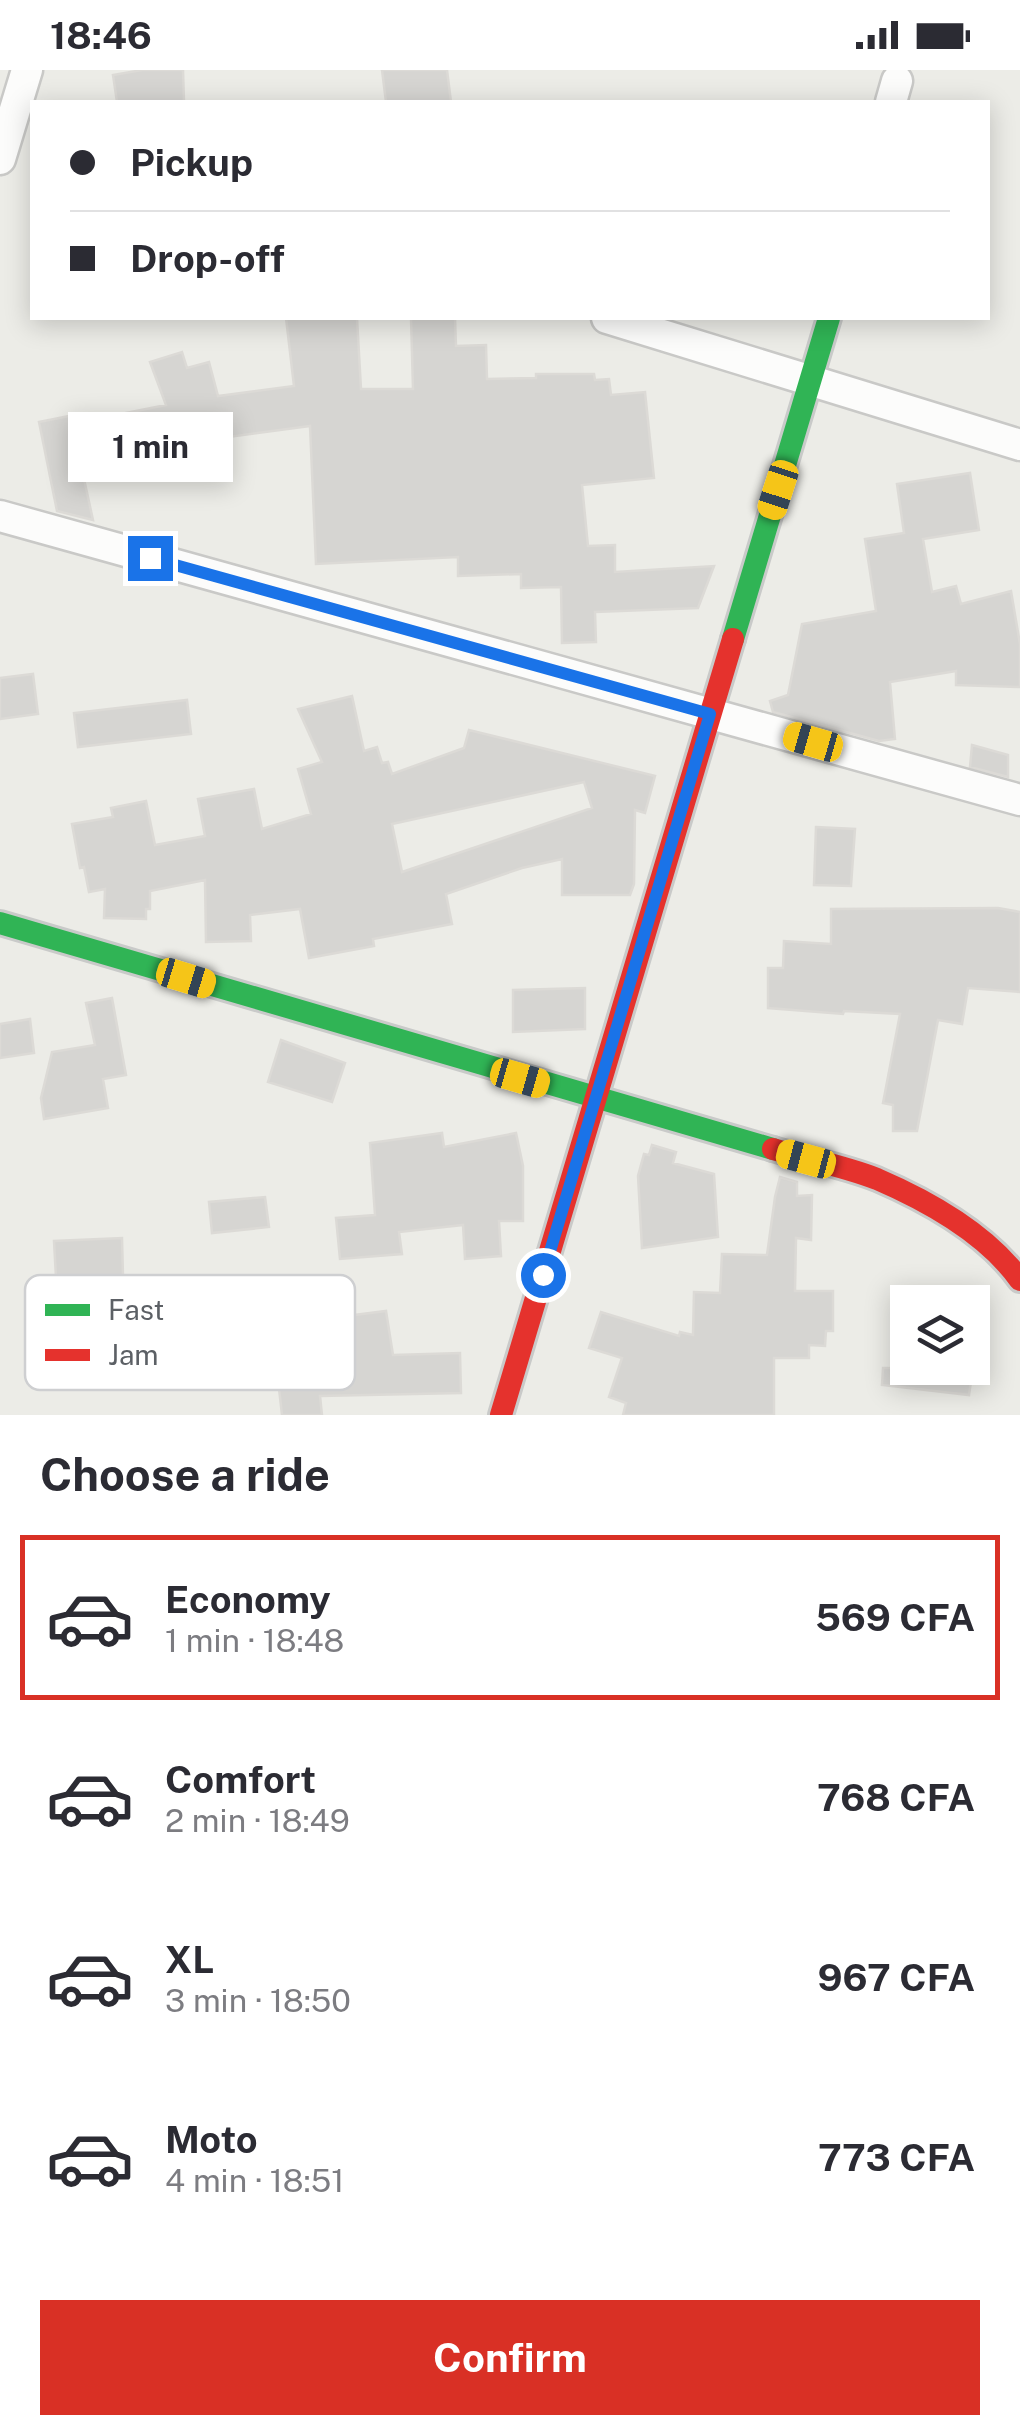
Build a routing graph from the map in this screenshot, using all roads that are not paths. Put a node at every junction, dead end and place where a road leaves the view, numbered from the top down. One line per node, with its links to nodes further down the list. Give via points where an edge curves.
1 (28, 70): 2 (street)
2 (10, 140)
3 (614, 320): 5 (street)
4 (828, 320): 5 (street)
5 (812, 381): 6 (street); 8 (street)
6 (1020, 445)
7 (0, 516): 8 (street)
8 (710, 714): 9 (street); 11 (street)
9 (1020, 800)
10 (0, 923): 11 (street)
11 (595, 1100): 12 (street, via 876,1179 983,1239); 13 (street)
12 (1020, 1280)
13 (501, 1415)

